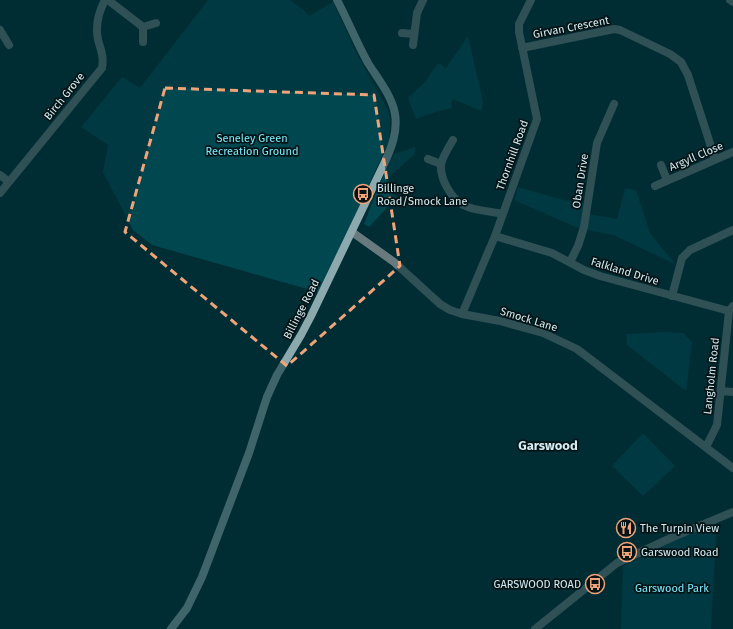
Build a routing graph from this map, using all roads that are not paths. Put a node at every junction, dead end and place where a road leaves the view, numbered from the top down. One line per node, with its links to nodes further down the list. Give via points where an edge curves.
1 (105, 0): 26 (street, Birch Grove, via 97,28 104,60 102,68)
2 (108, 0): 9 (street)
3 (337, 0): 31 (main road, Billinge Road, via 387,94 396,122 390,150)
4 (423, 0): 12 (street, via 417,13)
5 (531, 0): 16 (street, Thornhill Road, via 519,24)
6 (730, 0): 7 (street)
7 (733, 2)
8 (156, 23): 9 (street)
9 (143, 28): 13 (street)
10 (0, 30): 14 (street)
11 (402, 33): 12 (street)
12 (414, 34): 15 (street)
13 (143, 42)
14 (9, 45)
15 (413, 45)
16 (522, 48): 21 (street, Girvan Crescent, via 614,29 670,54 680,62 688,75); 29 (street, Thornhill Road, via 537,119)
17 (614, 104): 33 (street, Oban Drive, via 597,143 584,227)
18 (453, 140): 22 (street)
19 (733, 152): 21 (street, Argyll Close)
20 (428, 158): 22 (street)
21 (715, 159): 25 (street, Argyll Close)
22 (441, 164): 29 (street, via 446,185 456,199 463,204)
23 (661, 165): 25 (street, Argyll Close)
24 (0, 175): 26 (street)
25 (667, 180): 27 (street, Argyll Close)
26 (9, 182): 28 (street, Birch Grove)
27 (655, 186)
28 (0, 193)
29 (503, 214): 32 (street, Thornhill Road)
30 (733, 230): 34 (street, via 690,250 682,258)
31 (352, 232): 36 (street, Smock Lane, via 394,262 440,304); 42 (main road, Billinge Road, via 302,335 277,375 195,594)
32 (495, 236): 33 (street, Falkland Drive, via 552,253); 36 (street, Thornhill Road)
33 (570, 262): 34 (street, Falkland Drive, via 600,276)
34 (672, 296): 35 (street, Falkland Drive)
35 (731, 309): 37 (street, Langholm Road)
36 (462, 314): 39 (street, Smock Lane, via 543,333 577,349)
37 (721, 391): 38 (street); 39 (street, Langholm Road, via 717,425)
38 (733, 392)
39 (706, 447): 40 (street, Smock Lane)
40 (733, 468)
41 (733, 512): 43 (street, via 616,564)
42 (171, 629)
43 (536, 629)

